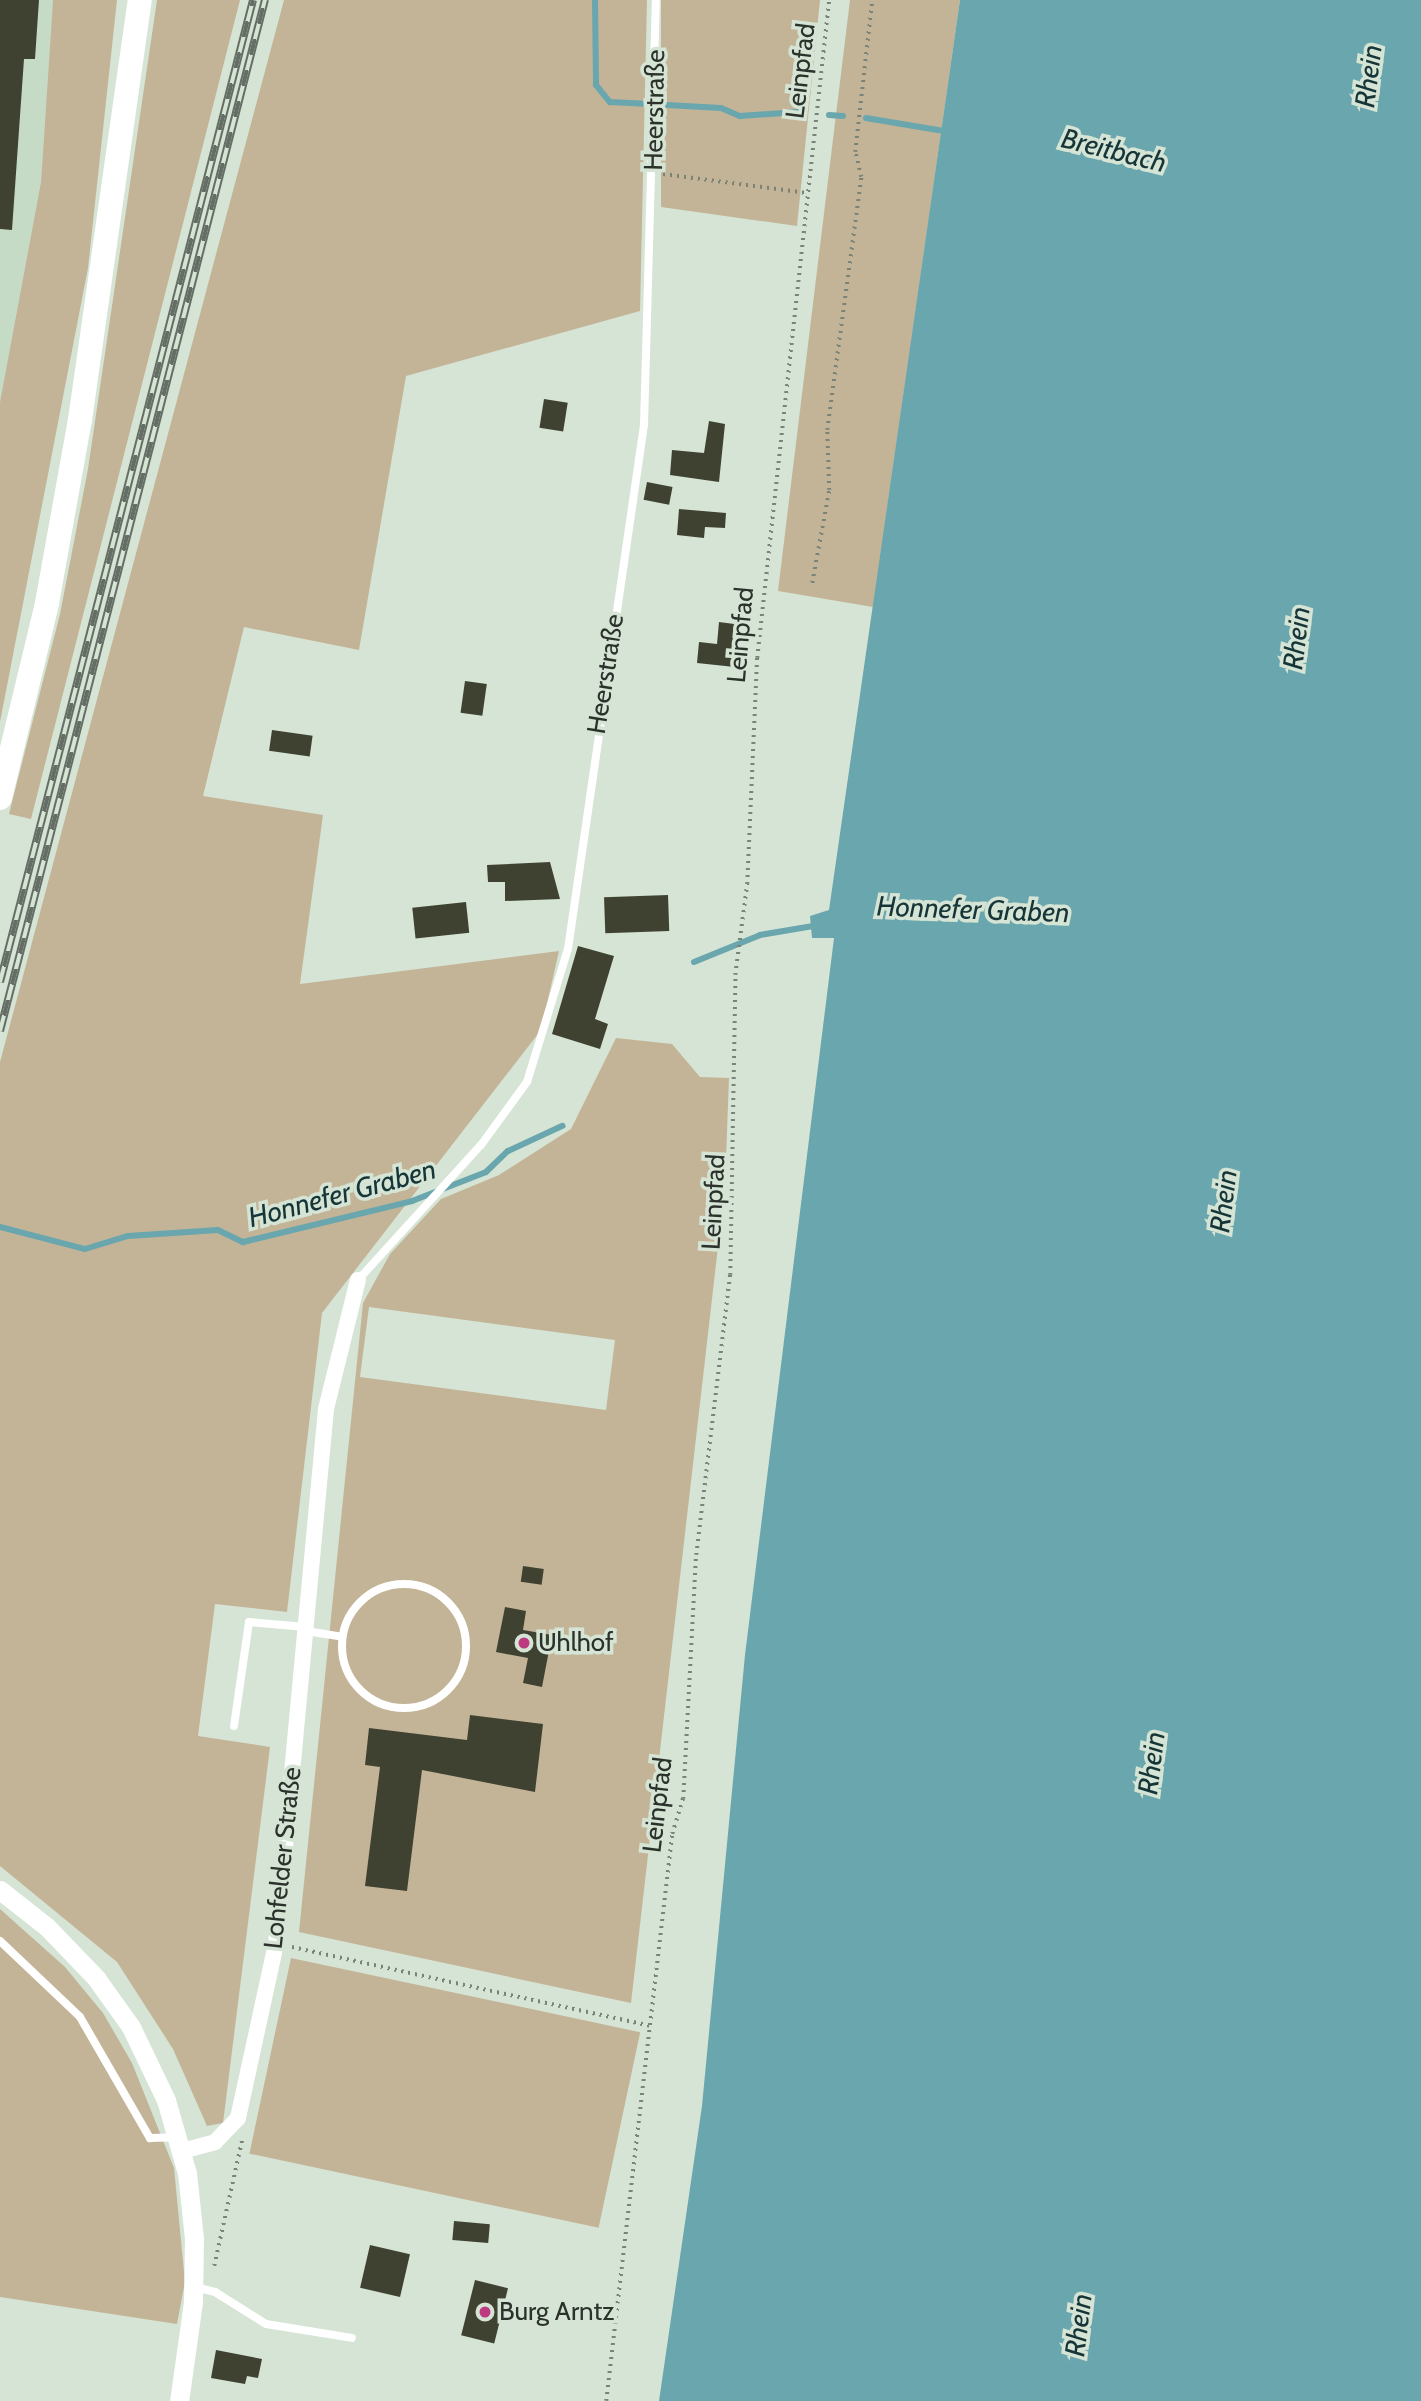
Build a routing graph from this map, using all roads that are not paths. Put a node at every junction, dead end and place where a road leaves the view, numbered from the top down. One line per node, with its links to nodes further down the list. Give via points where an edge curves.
1 (140, 0): 3 (main road, via 82,407 47,603)
2 (656, 0): 4 (lane, Heerstraße, via 644,425 568,949 527,1082)
3 (0, 798)
4 (358, 1280): 5 (street, Lohfelder Straße, via 327,1409)
5 (306, 1629): 6 (lane); 7 (lane, via 249,1622); 10 (street, Lohfelder Straße, via 276,1944 238,2118 223,2137)
6 (342, 1637): 6 (lane, via 350,1678 382,1705 402,1709 433,1701 457,1681 465,1662 467,1641 451,1604 416,1585 377,1590 360,1602)
7 (234, 1726)
8 (5, 1894): 10 (street, via 72,1951 111,1998 157,2078)
9 (0, 1941): 10 (lane, via 80,2017 150,2138)
10 (180, 2144): 11 (street)
11 (195, 2287): 12 (lane, via 215,2292 265,2324); 13 (street)
12 (352, 2338)
13 (178, 2401)

